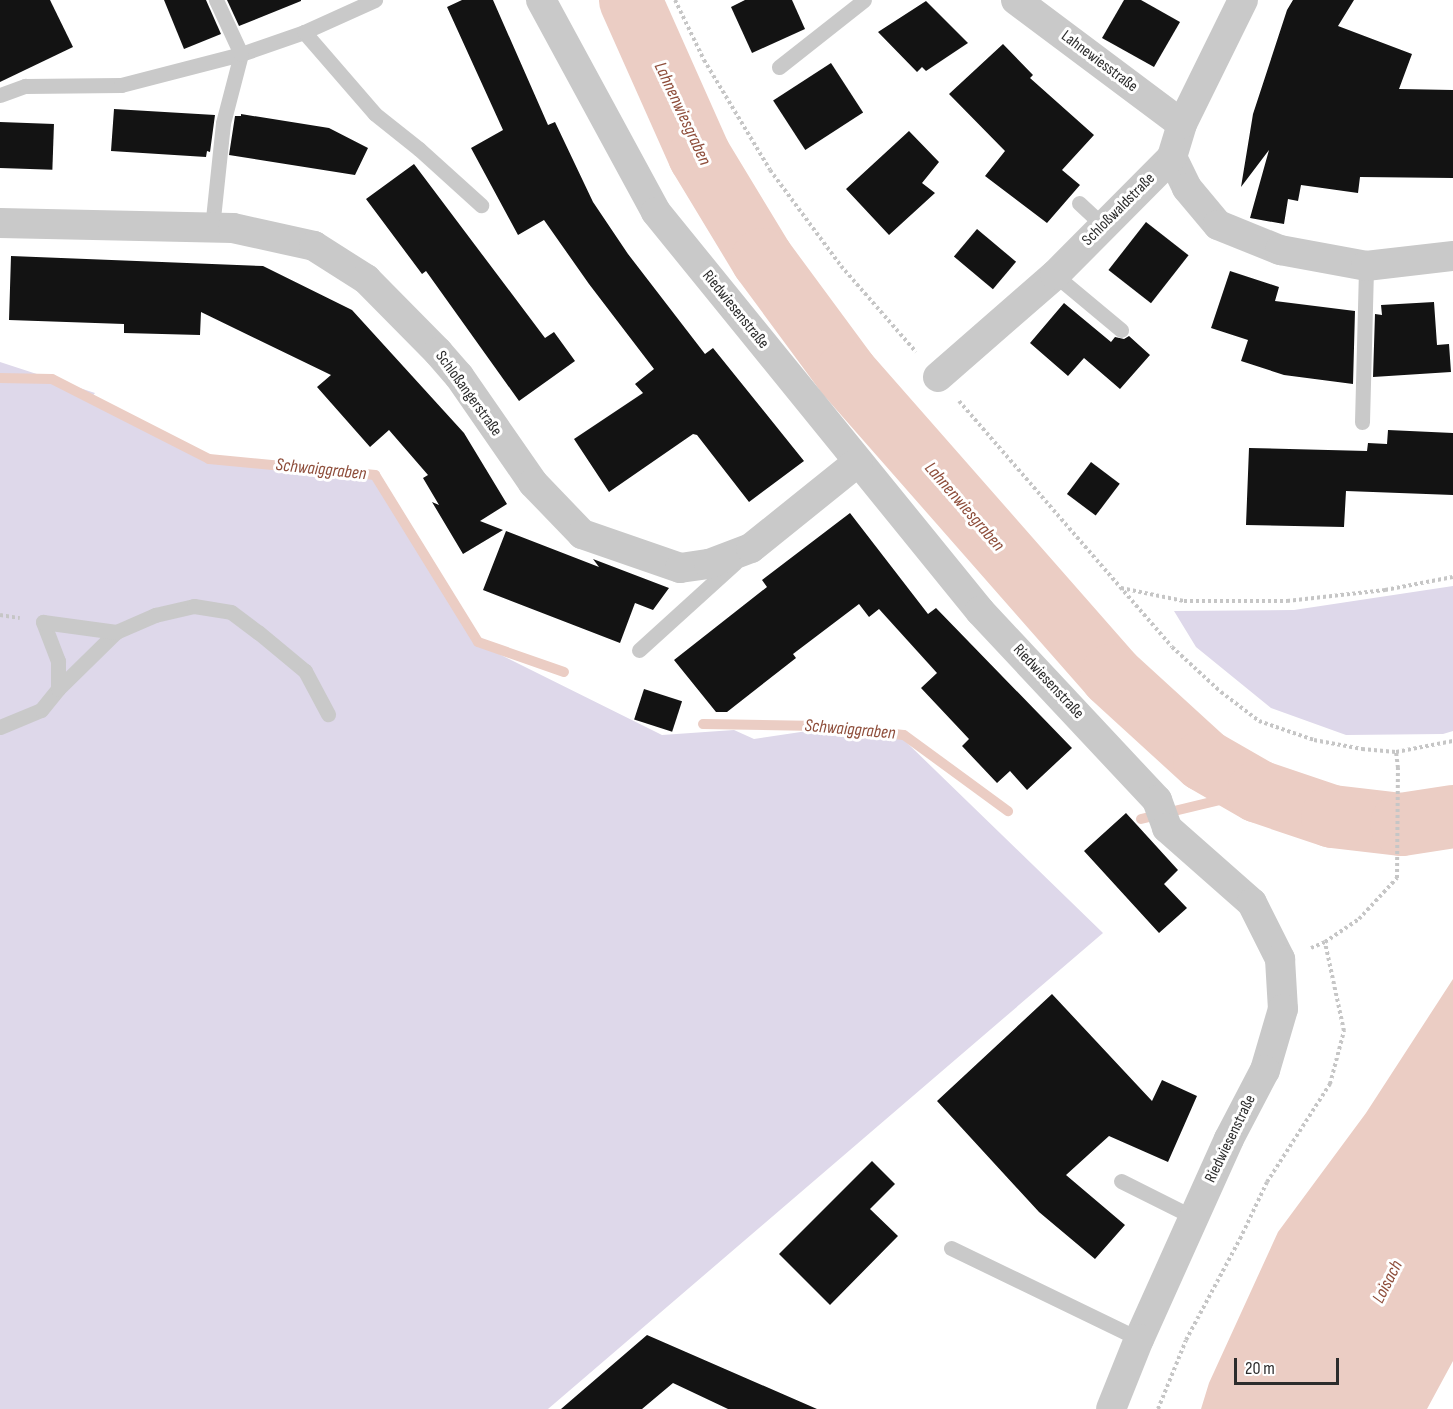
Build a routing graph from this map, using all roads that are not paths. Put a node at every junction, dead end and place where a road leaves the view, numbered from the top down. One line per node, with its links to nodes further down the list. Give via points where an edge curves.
1 (216, 0): 8 (lane)
2 (375, 0): 7 (lane)
3 (541, 0): 24 (street, Riedwiesenstraße, via 656,212)
4 (864, 0): 9 (lane)
5 (1016, 0): 11 (street, Lahnewiesstraße)
6 (1243, 0): 11 (street, Schloßwaldstraße)
7 (304, 32): 8 (lane); 14 (lane, via 375,114)
8 (241, 54): 10 (lane, via 122,85 25,86); 17 (lane, via 223,123)
9 (779, 67)
10 (0, 95)
11 (1182, 124): 12 (street, Schloßwaldstraße)
12 (1172, 157): 16 (street, Schloßwaldstraße); 19 (street, via 1187,188 1218,225 1280,250)
13 (1079, 203): 16 (lane)
14 (481, 205)
15 (0, 223): 17 (street, Schloßangerstraße)
16 (1103, 225): 20 (street, Schloßwaldstraße)
17 (212, 228): 25 (street, Schloßangerstraße, via 233,228 314,246 366,279 445,360 533,483 582,534 680,568 709,564)
18 (1453, 256): 19 (street)
19 (1366, 266): 23 (lane)
20 (1055, 275): 21 (lane); 22 (street, Schloßwaldstraße)
21 (1121, 330)
22 (938, 377)
23 (1362, 422)
24 (858, 462): 25 (street, Schloßangerstraße); 32 (street, Riedwiesenstraße, via 980,611 1157,800 1167,828 1252,903 1280,959 1283,1009 1265,1070)
25 (751, 548): 27 (lane)
26 (116, 632): 28 (lane); 28 (lane, via 43,622 58,661); 29 (lane, via 155,615 194,606 231,612 305,671)
27 (639, 650)
28 (58, 689): 30 (lane, via 41,710)
29 (328, 714)
30 (0, 727)
31 (1121, 1181): 32 (lane)
32 (1193, 1219): 34 (street, Riedwiesenstraße)
33 (951, 1248): 34 (lane)
34 (1138, 1339): 35 (street, Riedwiesenstraße)
35 (1111, 1409)

